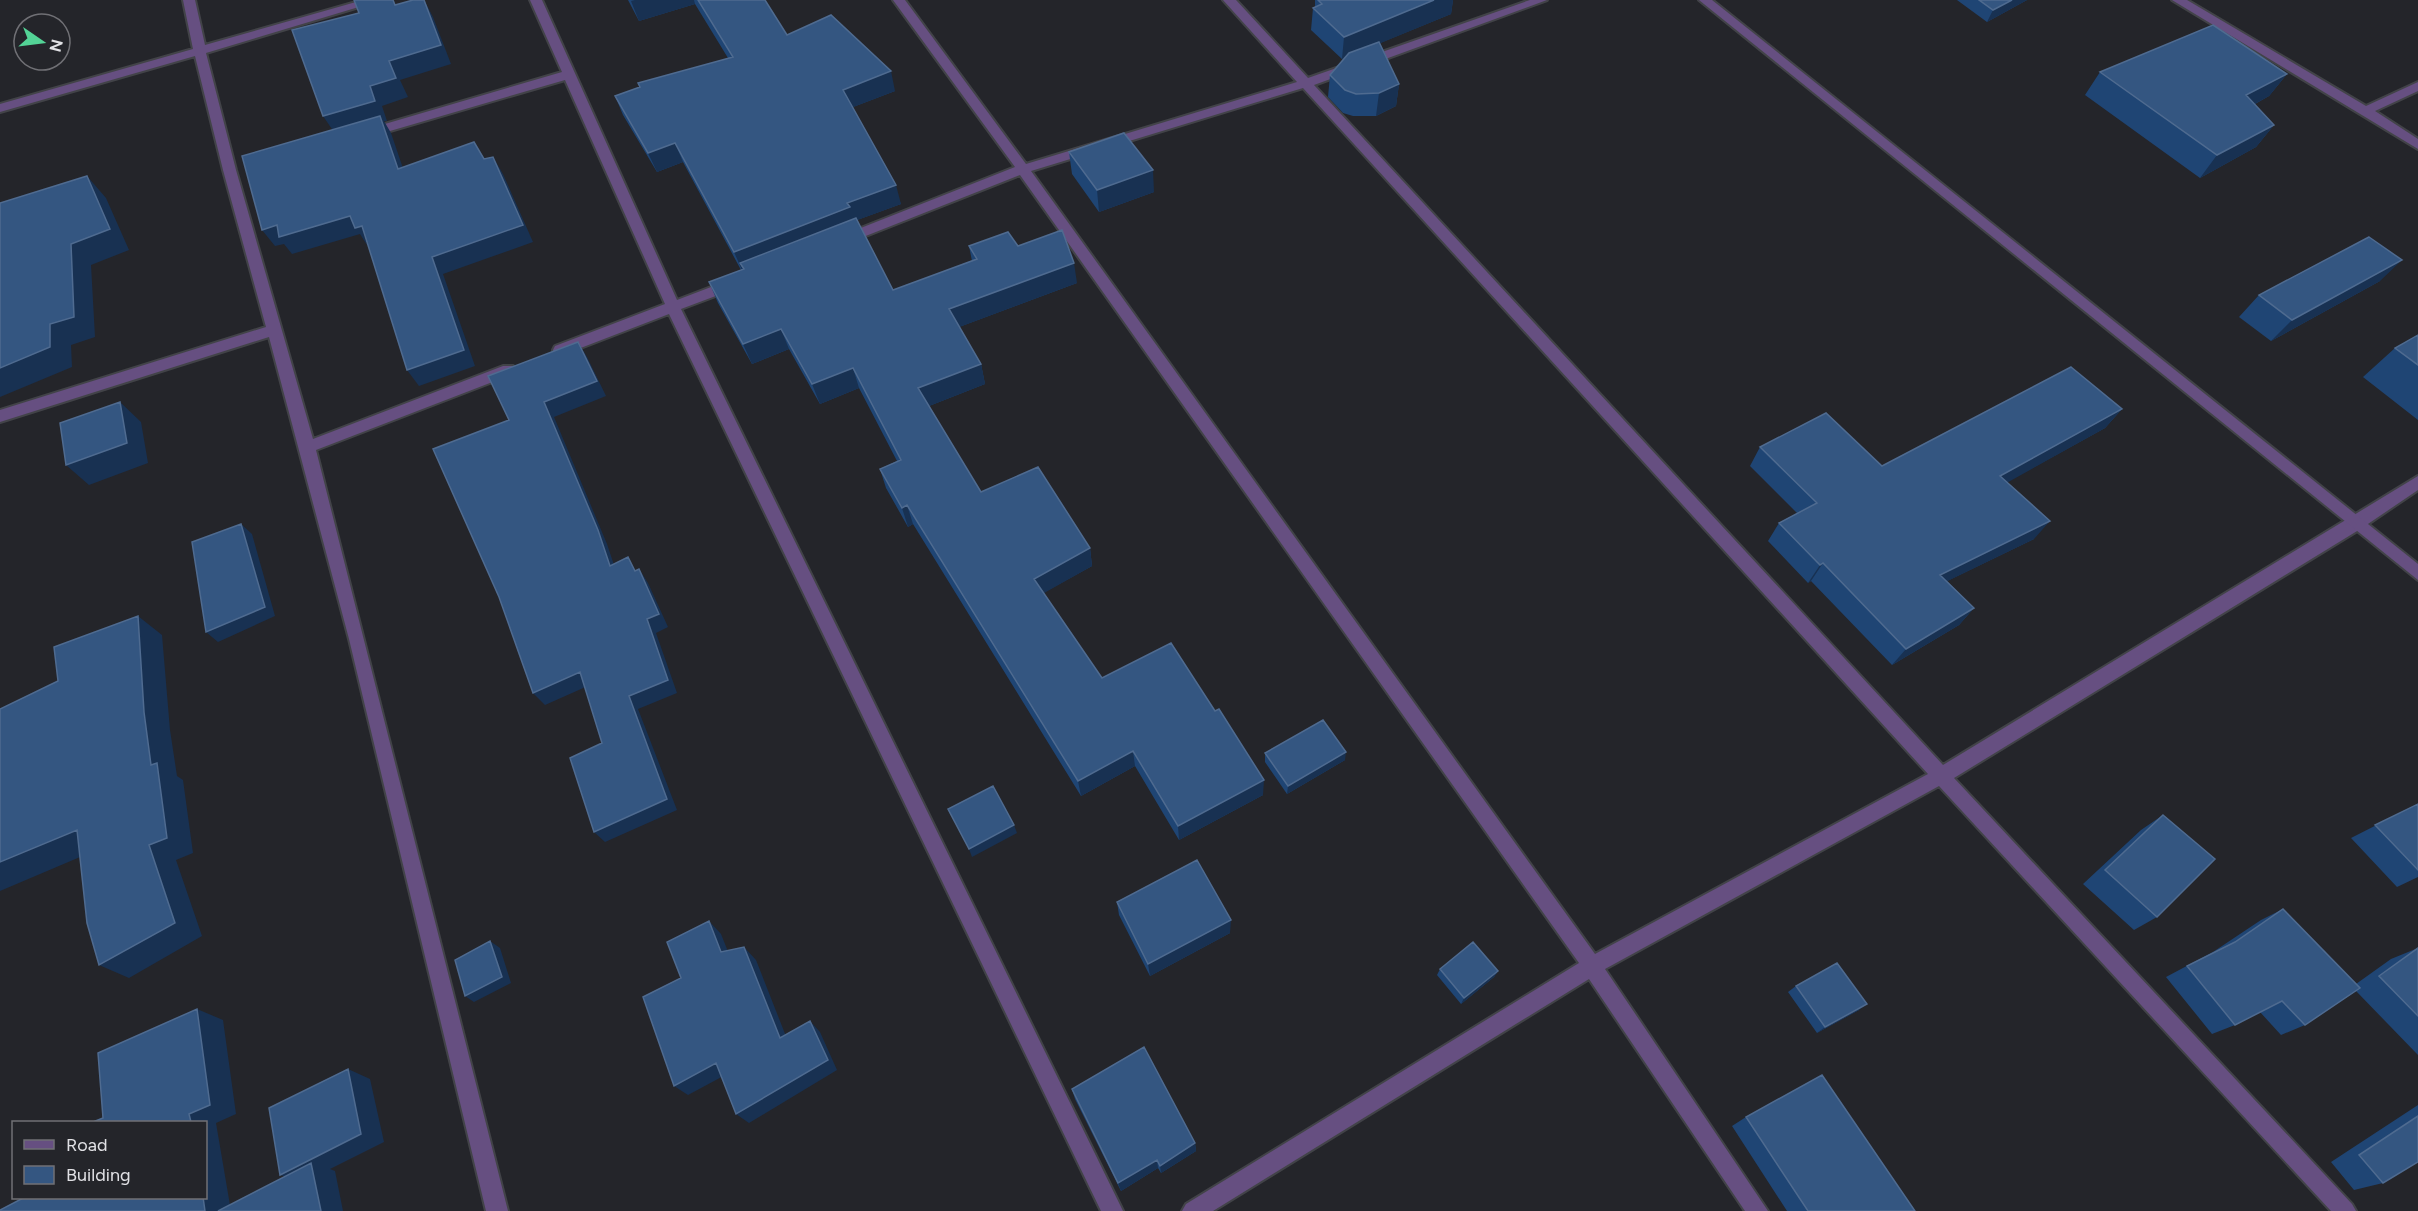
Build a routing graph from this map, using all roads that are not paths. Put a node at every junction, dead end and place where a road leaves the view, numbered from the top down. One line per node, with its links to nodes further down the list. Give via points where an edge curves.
1 (189, 0): 9 (street)
2 (376, 0): 9 (street)
3 (536, 0): 10 (street)
4 (899, 0): 17 (street)
5 (1229, 0): 11 (street)
6 (1541, 0): 11 (street)
7 (1705, 0): 27 (street)
8 (2178, 0): 14 (street)
9 (199, 52): 13 (street); 21 (street, via 236,172)
10 (570, 74): 15 (street); 20 (street)
11 (1304, 84): 17 (street); 29 (street)
12 (2418, 86): 14 (street)
13 (0, 108)
14 (2365, 111): 16 (street)
15 (355, 137)
16 (2418, 145)
17 (1023, 169): 18 (street); 30 (street)
18 (826, 247)
19 (750, 277): 20 (street)
20 (673, 307): 22 (street); 32 (street)
21 (273, 330): 24 (street); 25 (street)
22 (551, 354)
23 (518, 366): 25 (street)
24 (0, 416)
25 (307, 447): 31 (street)
26 (2418, 482): 27 (street)
27 (2356, 523): 28 (street); 29 (street)
28 (2418, 573)
29 (1941, 776): 30 (street); 35 (street)
30 (1592, 966): 33 (street); 34 (street)
31 (497, 1211)
32 (1112, 1211)
33 (1193, 1211)
34 (1757, 1211)
35 (2345, 1211)

